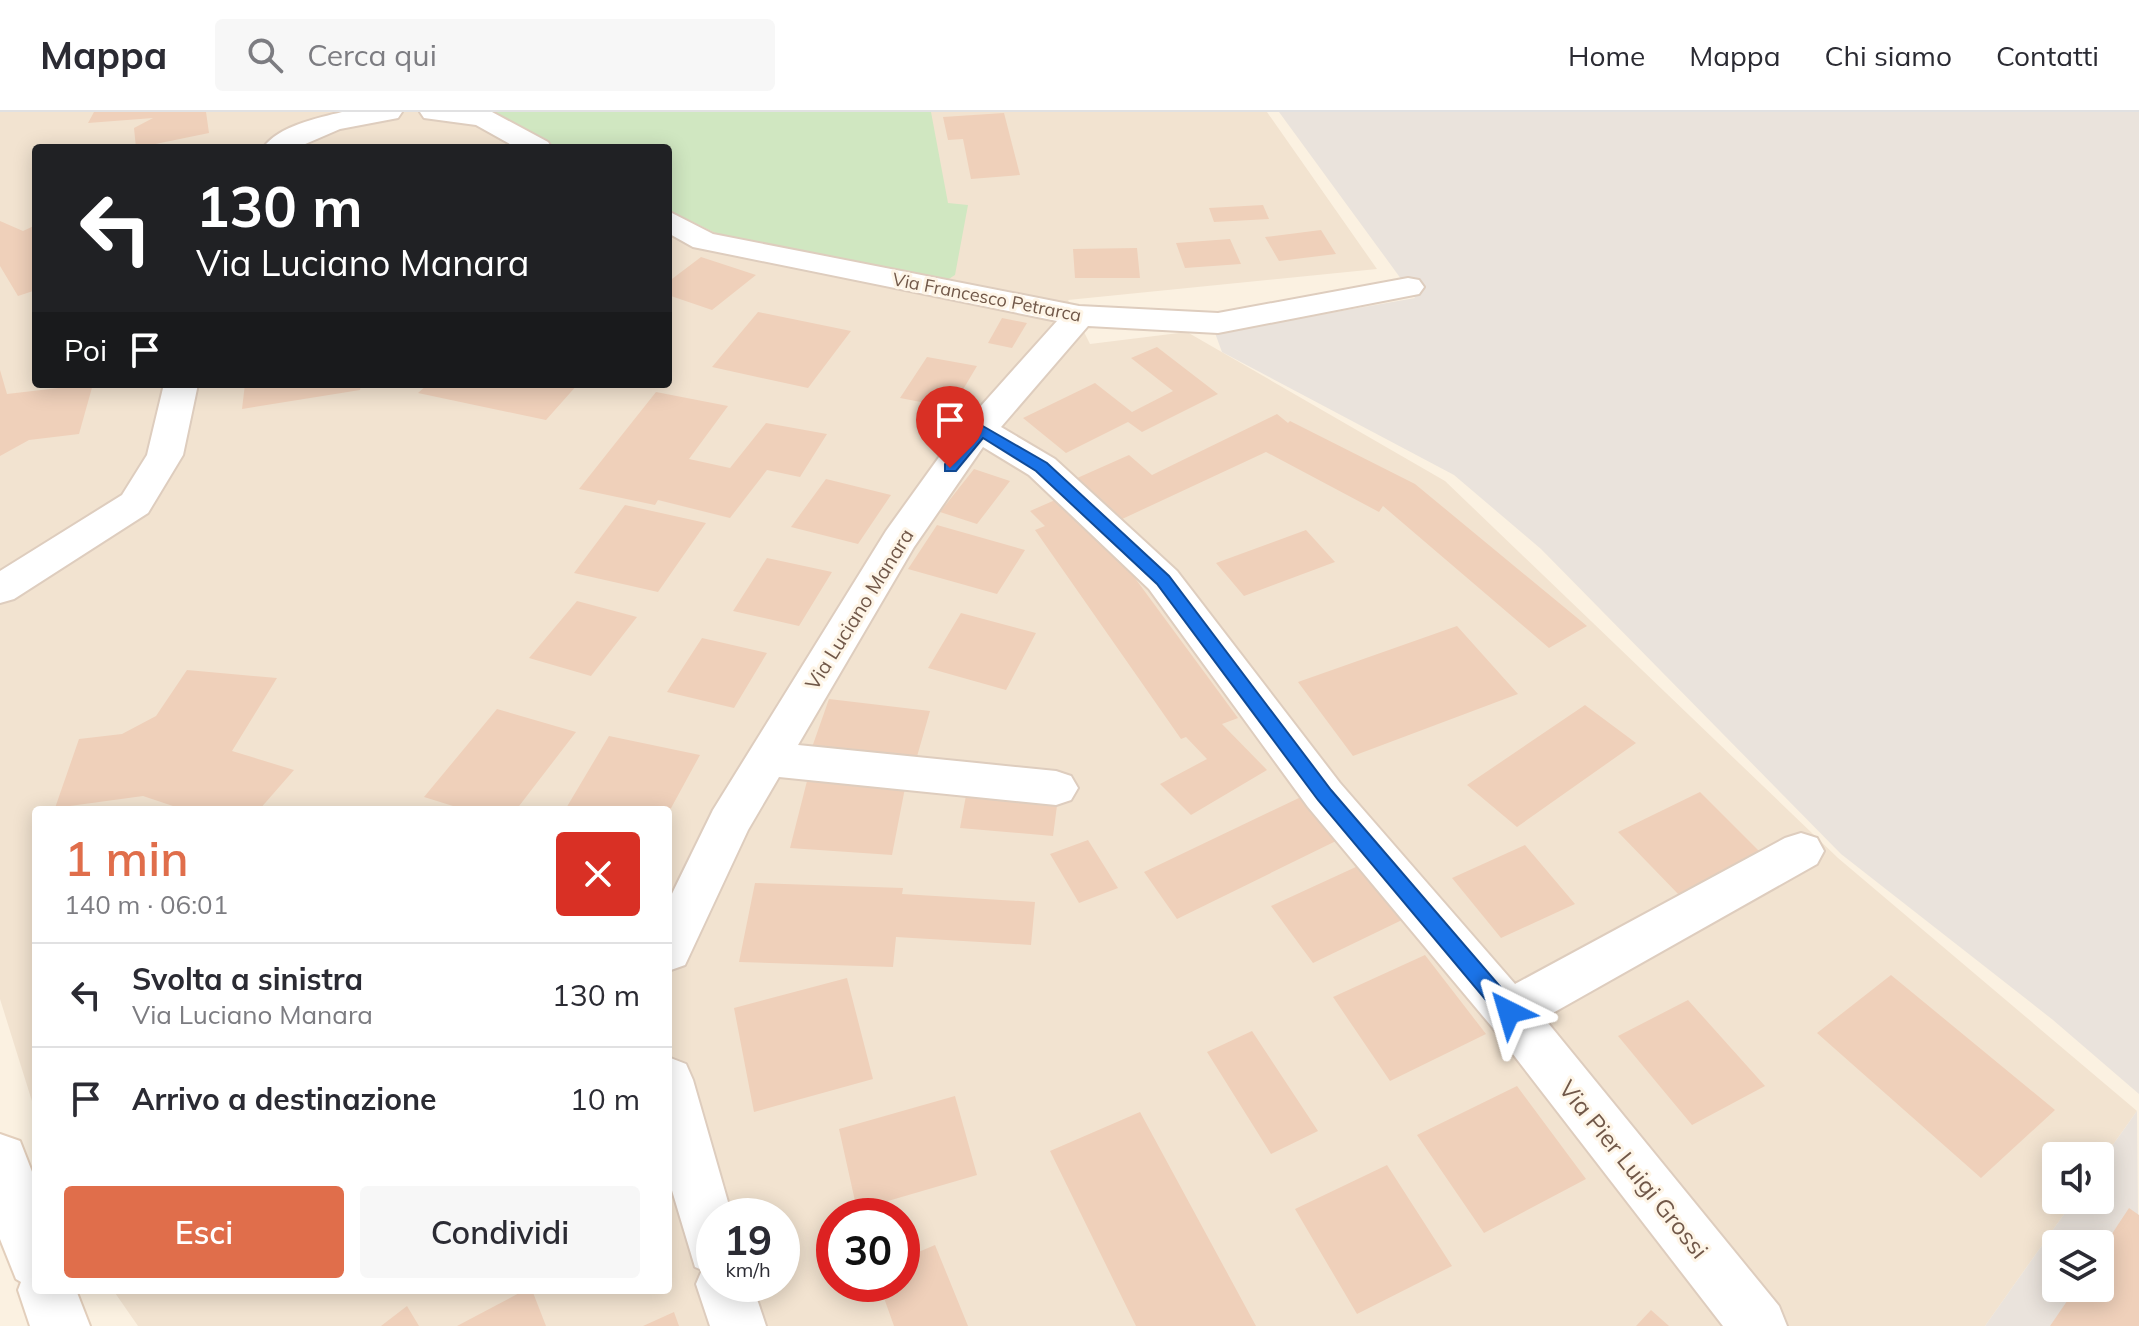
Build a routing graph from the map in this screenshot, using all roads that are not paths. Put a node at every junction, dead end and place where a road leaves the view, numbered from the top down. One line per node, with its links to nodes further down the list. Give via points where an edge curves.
1 (388, 112): 3 (street, via 349,117)
2 (434, 112): 4 (street, via 483,118)
3 (283, 144)
4 (531, 144)
5 (672, 222): 7 (street, Via Francesco Petrarca, via 704,241)
6 (1408, 287): 7 (street, Via Francesco Petrarca, via 1218,323)
7 (1079, 316): 9 (street, Via Luciano Manara)
8 (180, 388): 10 (street, via 165,455 135,504)
9 (981, 430): 11 (street, Via Luciano Manara, via 899,540); 15 (street, Via Pier Luigi Grossi, via 1042,467 1163,580 1324,795)
10 (0, 589)
11 (767, 759): 12 (street); 14 (street, Via Luciano Manara, via 729,823)
12 (1056, 788)
13 (1801, 851): 15 (street)
14 (672, 943)
15 (1509, 1012): 24 (street, Via Pier Luigi Grossi)
16 (672, 1095): 18 (street)
17 (0, 1160): 19 (street)
18 (700, 1198)
19 (32, 1248)
20 (48, 1294): 22 (street)
21 (730, 1302): 23 (street)
22 (60, 1326)
23 (738, 1326)
24 (1759, 1326)

